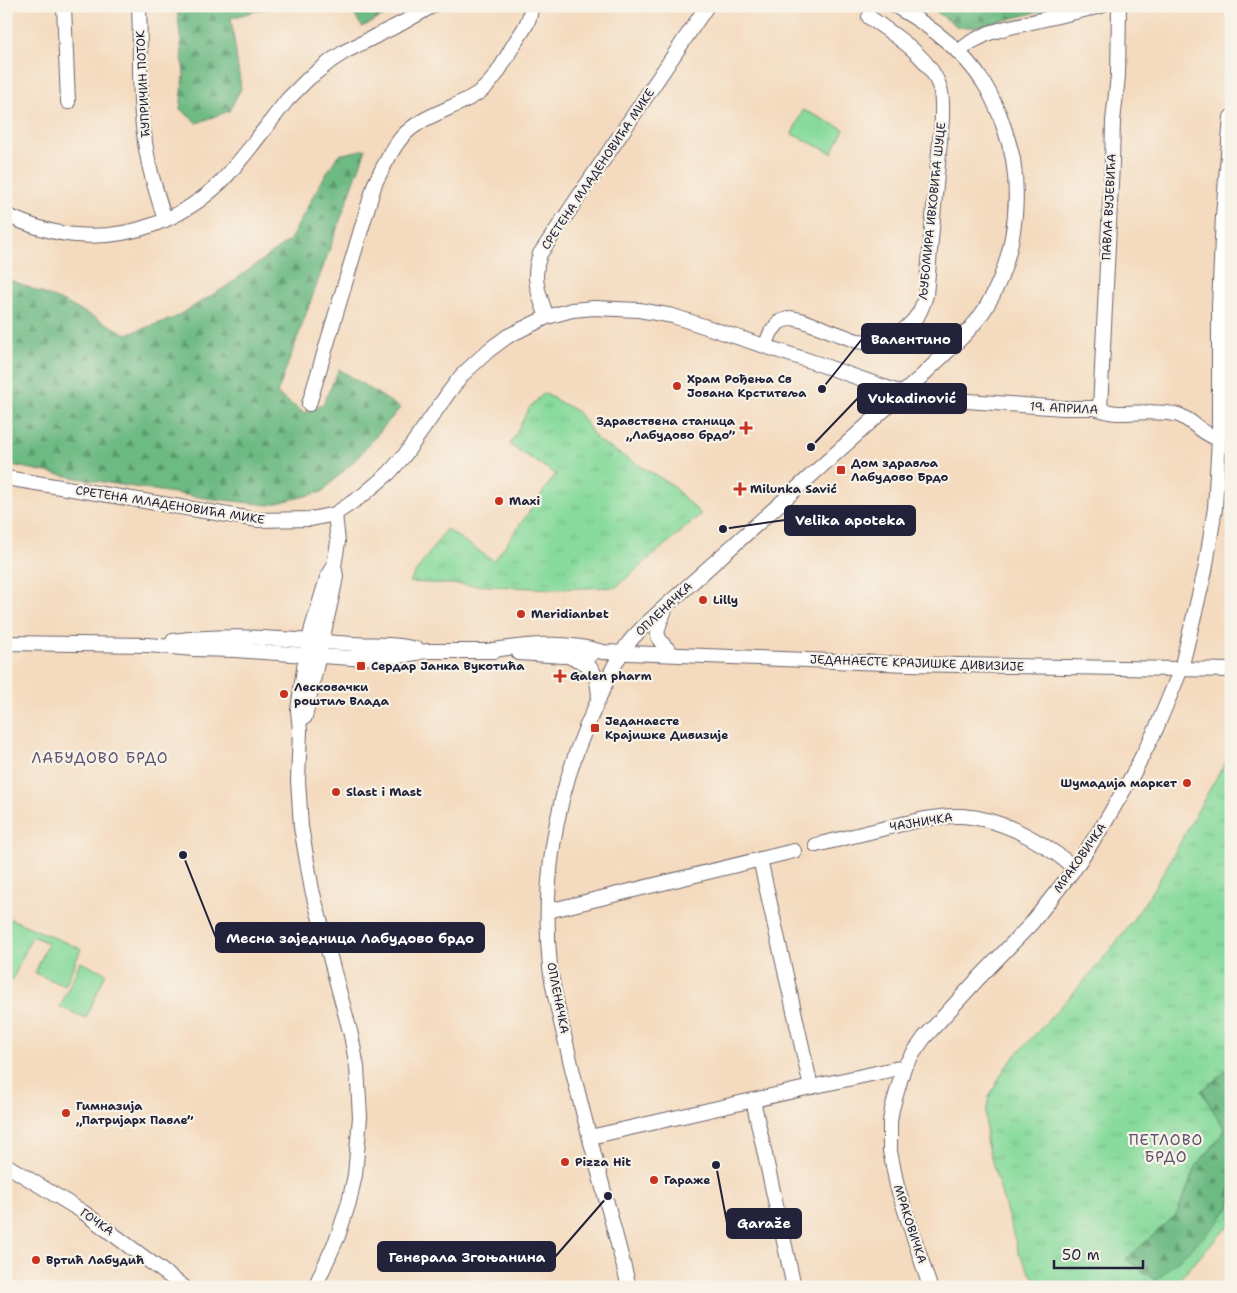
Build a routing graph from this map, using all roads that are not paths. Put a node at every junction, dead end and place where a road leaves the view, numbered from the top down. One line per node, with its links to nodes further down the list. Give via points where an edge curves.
1 (64, 6): 11 (street)
2 (139, 6): 14 (street, ЋУПРИЧИН ПОТОК, via 144,136 148,164)
3 (432, 6): 14 (street, via 346,51 318,70 287,100 221,182 192,205)
4 (531, 6): 19 (street, via 529,21 492,80 466,101 418,123 402,136 375,183)
5 (707, 6): 15 (street, СРЕТЕНА МЛАДЕНОВИЋА МИКЕ, via 540,254 536,281)
6 (895, 6): 10 (street, ОПЛЕНАЧКА)
7 (1102, 6): 10 (street, via 989,33)
8 (1119, 6): 20 (street, ПАВЛА ВУЈЕВИЋА)
9 (870, 17): 16 (street, ЉУБОМИРА ИВКОВИЋА ШУЦЕ, via 922,59 936,77 942,95 924,302 918,315 905,329 888,338 857,341 791,318 779,322)
10 (958, 52): 18 (street, ОПЛЕНАЧКА, via 984,82 1009,144 1015,181 1011,242 999,279 977,320 950,350)
11 (68, 102)
12 (1231, 116): 17 (street, МРАКОВИЧКА, via 1219,307)
13 (6, 215): 14 (street, via 52,231 90,236 137,231)
14 (165, 220)
15 (548, 317): 16 (street, via 594,308 639,310 672,316); 23 (street, СРЕТЕНА МЛАДЕНОВИЋА МИКЕ, via 508,336 475,362 389,473)
16 (765, 346): 18 (street)
17 (1225, 387): 21 (street, МРАКОВИЧКА)
18 (902, 393): 20 (street, 19. АПРИЛА, via 954,400); 24 (street, ОПЛЕНАЧКА)
19 (309, 404)
20 (1100, 409): 21 (street, 19. АПРИЛА, via 1169,413 1188,420)
21 (1219, 439): 35 (street, МРАКОВИЧКА, via 1209,548)
22 (6, 478): 23 (street, СРЕТЕНА МЛАДЕНОВИЋА МИКЕ, via 258,520 311,519)
23 (335, 514): 25 (street, via 338,542 334,566 336,576 331,607)
24 (667, 605): 31 (street, ОПЛЕНАЧКА); 32 (street, via 657,634 660,642)
25 (315, 641): 27 (street, ЈЕДАНАЕСТЕ КРАЈИШКЕ ДИВИЗИЈЕ, via 232,637); 28 (street, ЈЕДАНАЕСТЕ КРАЈИШКЕ ДИВИЗИЈЕ); 33 (street)
26 (6, 643): 27 (street, ЈЕДАНАЕСТЕ КРАЈИШКЕ ДИВИЗИЈЕ)
27 (148, 645): 33 (street, ЈЕДАНАЕСТЕ КРАЈИШКЕ ДИВИЗИЈЕ)
28 (427, 651): 29 (street, ЈЕДАНАЕСТЕ КРАЈИШКЕ ДИВИЗИЈЕ); 33 (street, ЈЕДАНАЕСТЕ КРАЈИШКЕ ДИВИЗИЈЕ, via 402,656 351,658)
29 (487, 651): 30 (street, ЈЕДАНАЕСТЕ КРАЈИШКЕ ДИВИЗИЈЕ, via 525,645 564,644); 34 (street, ЈЕДАНАЕСТЕ КРАЈИШКЕ ДИВИЗИЈЕ)
30 (603, 652): 31 (street, ЈЕДАНАЕСТЕ КРАЈИШКЕ ДИВИЗИЈЕ); 34 (street, ЈЕДАНАЕСТЕ КРАЈИШКЕ ДИВИЗИЈЕ)
31 (622, 653): 32 (street, ЈЕДАНАЕСТЕ КРАЈИШКЕ ДИВИЗИЈЕ); 37 (street, ОПЛЕНАЧКА)
32 (673, 654): 35 (street, ЈЕДАНАЕСТЕ КРАЈИШКЕ ДИВИЗИЈЕ, via 909,664)
33 (312, 655): 49 (street, via 298,710 301,827 312,890 351,1035 360,1117 349,1202)
34 (564, 656): 37 (street, via 582,661 591,668 596,677)
35 (1181, 669): 36 (street, ЈЕДАНАЕСТЕ КРАЈИШКЕ ДИВИЗИЈЕ); 41 (street, МРАКОВИЧКА, via 1132,776)
36 (1231, 670)
37 (599, 699): 42 (street, ОПЛЕНАЧКА, via 579,747 556,828)
38 (816, 845): 41 (street, ЧАЈНИЧКА, via 915,821 960,816 1010,827 1046,846)
39 (794, 852): 40 (street)
40 (760, 859): 42 (street); 44 (street)
41 (1075, 868): 43 (street, МРАКОВИЧКА, via 1031,924 924,1038)
42 (548, 911): 46 (street, ОПЛЕНАЧКА, via 554,990)
43 (904, 1067): 44 (street); 52 (street, МРАКОВИЧКА, via 892,1109 890,1151 897,1186)
44 (812, 1086): 45 (street)
45 (753, 1100): 46 (street); 51 (street)
46 (590, 1138): 50 (street, ОПЛЕНАЧКА)
47 (6, 1165): 48 (street, ГОЧКА, via 82,1212)
48 (184, 1287)
49 (315, 1287)
50 (628, 1287)
51 (794, 1287)
52 (930, 1287)

